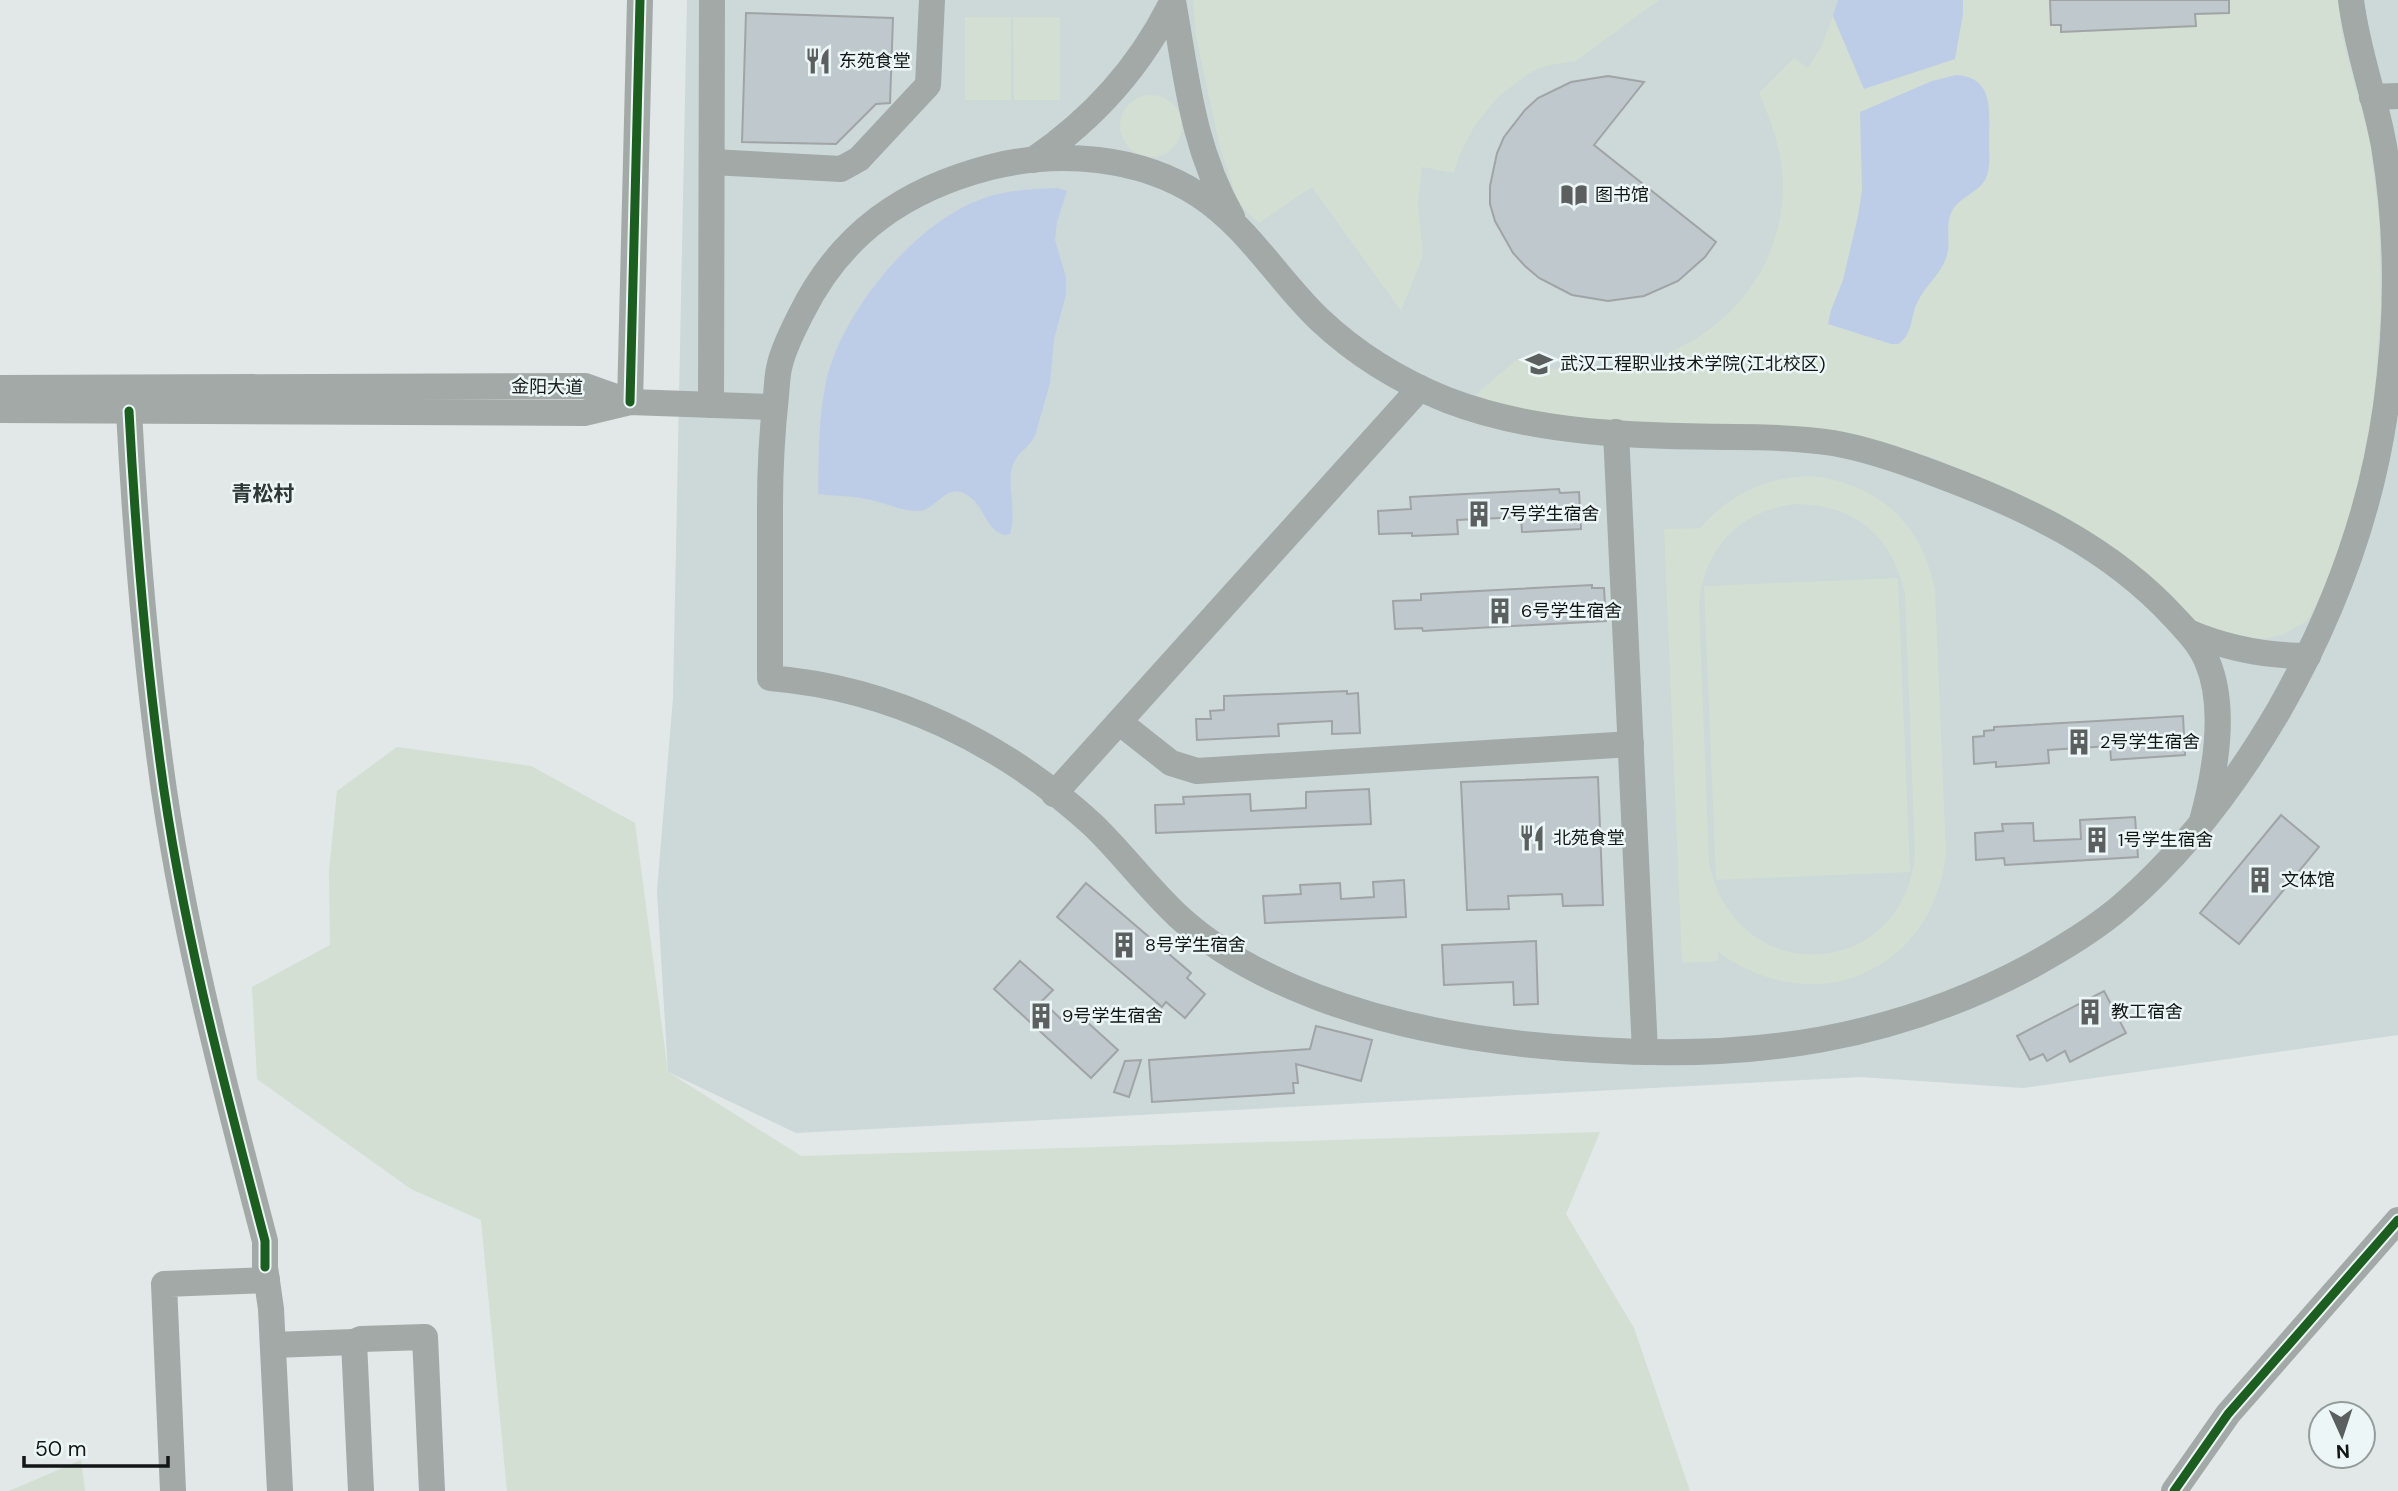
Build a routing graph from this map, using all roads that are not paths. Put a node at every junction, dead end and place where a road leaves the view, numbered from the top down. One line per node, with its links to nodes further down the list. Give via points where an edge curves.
1 (640, 0): 13 (street)
2 (712, 0): 9 (street)
3 (932, 0): 9 (street, via 928,85 859,159 841,169)
4 (1152, 0): 5 (street)
5 (1173, 0): 8 (street, via 1144,50 1106,98 1062,140); 10 (street, via 1197,133 1214,181)
6 (2351, 0): 7 (street, via 2355,33)
7 (2385, 97): 20 (street, via 2383,140 2394,254 2386,404 2355,545)
8 (1033, 160): 10 (street, via 1106,161 1154,173 1199,195); 15 (street, via 958,175 924,189 887,211 851,242 819,282 791,335 779,366)
9 (712, 162): 14 (street)
10 (1239, 228): 12 (street, via 1319,319 1361,354)
11 (0, 388): 13 (street, 金阳大道, via 585,386)
12 (1420, 388): 18 (street, via 1507,419 1578,431); 21 (street)
13 (629, 401): 14 (street); 17 (street, 金阳大道, via 584,413)
14 (711, 405): 15 (street)
15 (774, 407): 23 (street, via 770,678 840,688 939,722 1004,757)
16 (0, 410): 17 (street, 金阳大道)
17 (129, 411): 27 (street, via 135,525 159,755 217,1059 265,1241)
18 (1616, 432): 19 (street, via 1802,439 1894,458 1969,486 2065,531 2146,589); 22 (street)
19 (2188, 632): 20 (street, via 2254,653); 24 (street, via 2209,664 2216,693 2215,757)
20 (2308, 656): 24 (street, via 2264,734)
21 (1119, 722): 22 (street, via 1171,763 1197,771); 23 (street)
22 (1630, 744): 25 (street)
23 (1054, 793): 25 (street, via 1120,852 1181,918 1222,951 1261,973 1350,1009 1427,1029 1531,1045)
24 (2202, 821): 25 (street, via 2123,905 2049,956 1967,997 1885,1026 1799,1045)
25 (1645, 1052)
26 (2398, 1220): 34 (street, via 2236,1404)
27 (266, 1274): 29 (street); 30 (street, via 164,1284)
28 (354, 1342): 29 (street); 32 (street); 33 (street, via 425,1337)
29 (273, 1345): 31 (street)
30 (173, 1491)
31 (280, 1491)
32 (361, 1491)
33 (432, 1491)
34 (2174, 1491)

